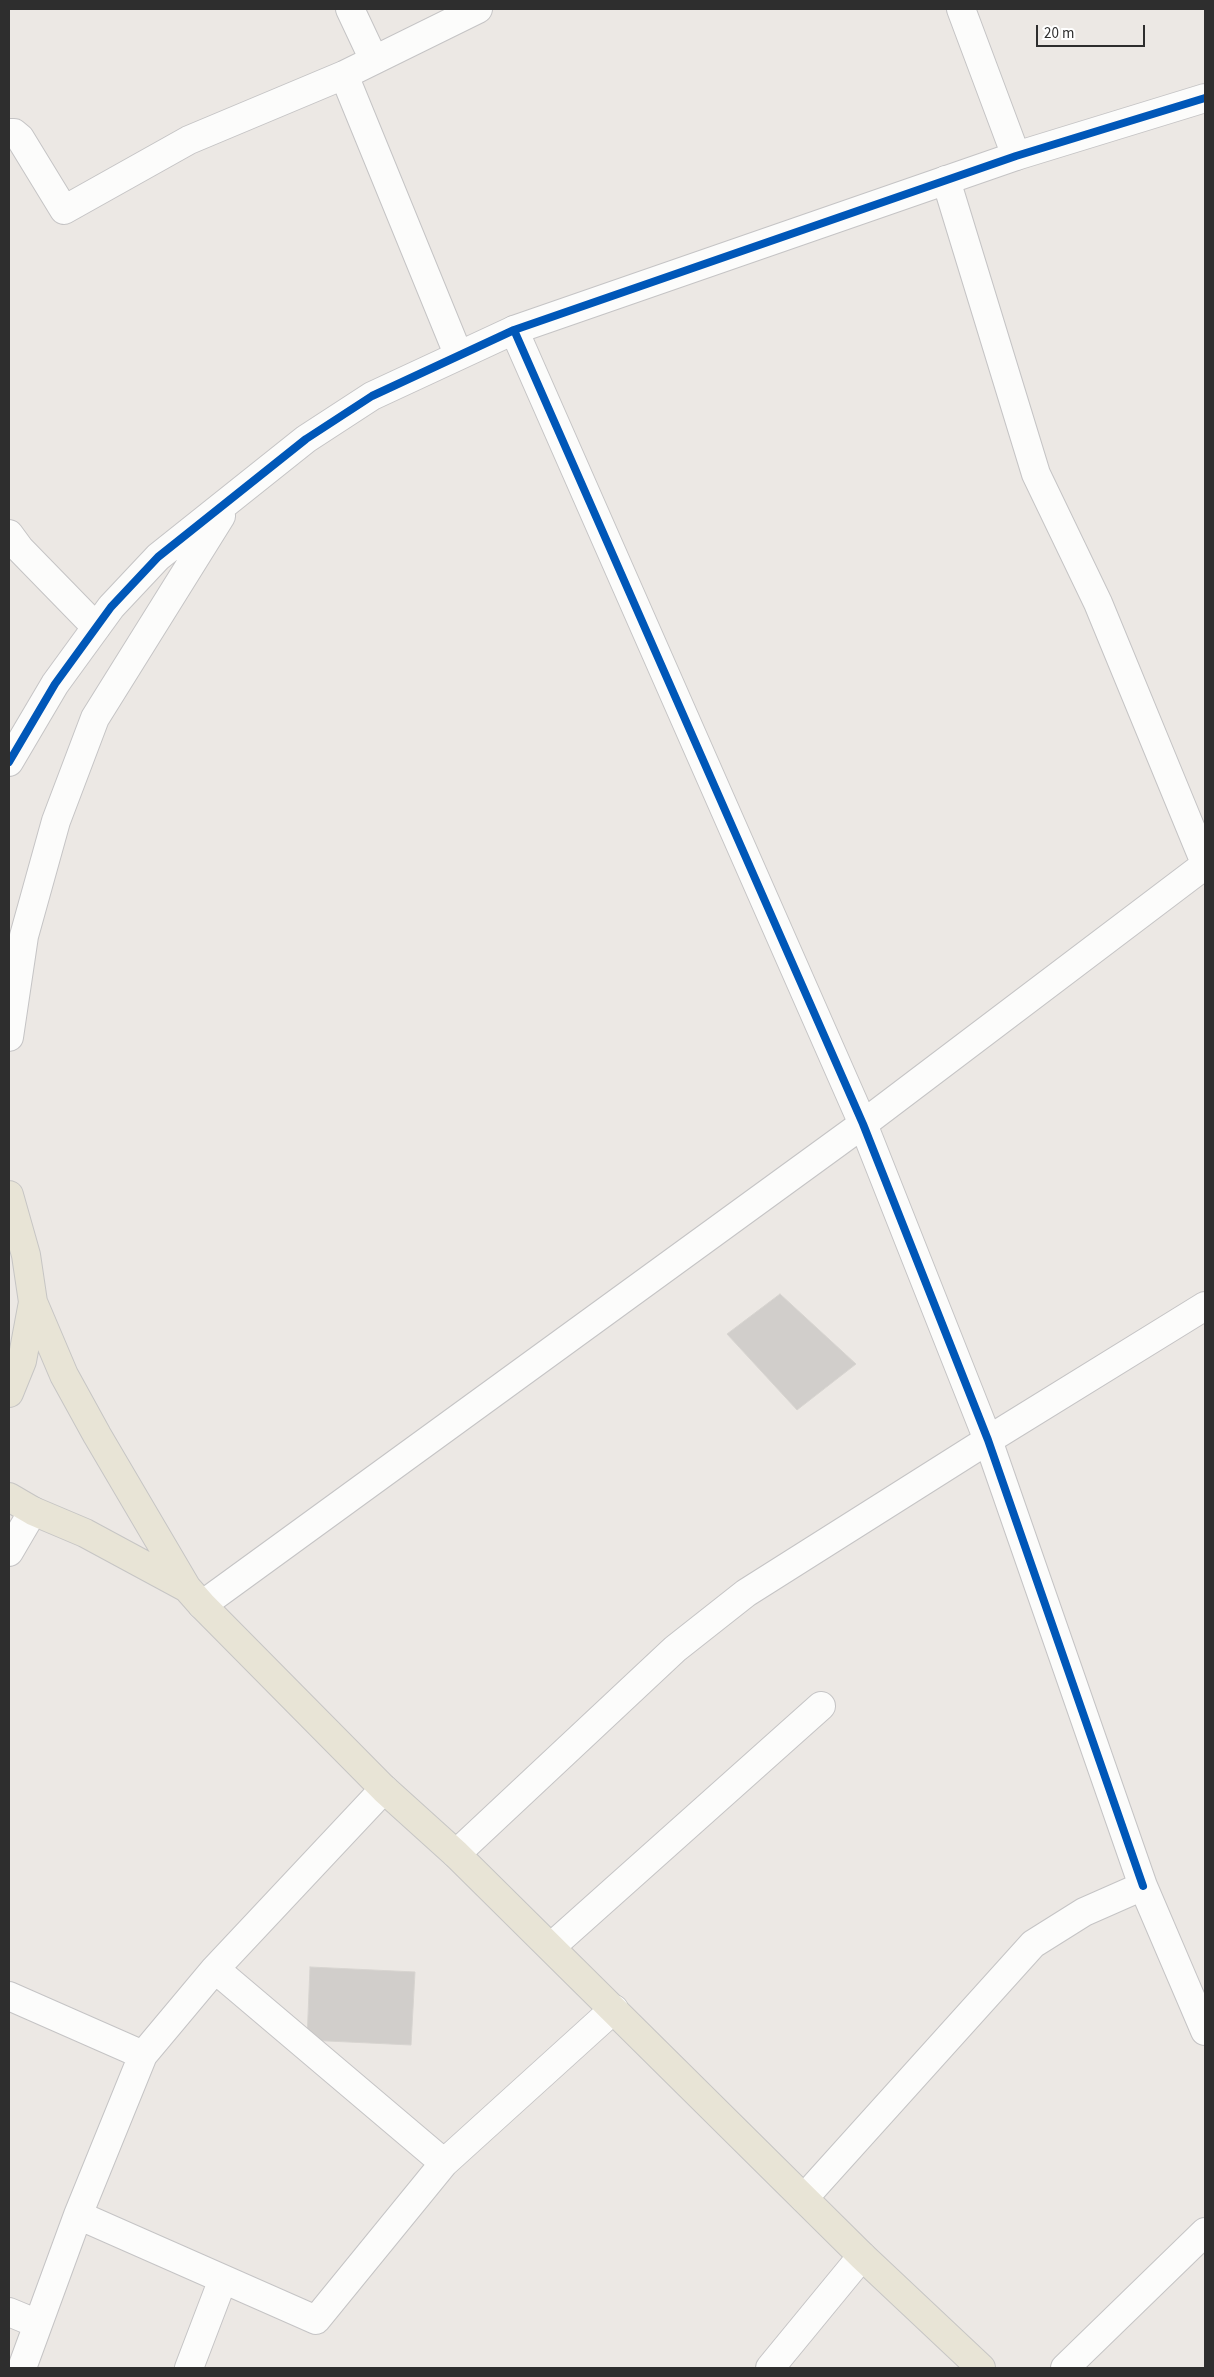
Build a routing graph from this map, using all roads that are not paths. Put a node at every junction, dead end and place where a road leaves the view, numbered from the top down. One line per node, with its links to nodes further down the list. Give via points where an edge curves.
1 (350, 9): 4 (street)
2 (478, 9): 4 (street)
3 (961, 9): 8 (street)
4 (374, 60): 5 (street)
5 (344, 75): 7 (street, via 190,140 64,210 20,138); 11 (street)
6 (1205, 98): 8 (street)
7 (9, 132)
8 (1016, 156): 9 (street)
9 (946, 180): 10 (street); 16 (street, via 1036,474 1098,603)
10 (514, 330): 11 (street); 18 (street)
11 (458, 354): 12 (street, via 372,396 306,439)
12 (232, 498): 14 (street, via 158,557); 17 (street, via 95,718 56,820 24,936)
13 (9, 534): 14 (street)
14 (96, 627): 15 (street, via 55,684)
15 (9, 762)
16 (1205, 864): 18 (street)
17 (9, 1037)
18 (864, 1124): 23 (street); 27 (street)
19 (9, 1195): 20 (main road, via 26,1256)
20 (33, 1302): 22 (main road, via 22,1361); 27 (main road, via 64,1375 130,1495)
21 (1205, 1306): 23 (street)
22 (9, 1393)
23 (988, 1440): 30 (street, via 739,1598 675,1649); 31 (street)
24 (9, 1497): 25 (main road)
25 (33, 1511): 26 (street); 27 (main road, via 85,1533)
26 (9, 1552)
27 (194, 1596): 29 (main road)
28 (821, 1706): 32 (street)
29 (384, 1789): 30 (main road); 33 (street)
30 (456, 1854): 32 (main road)
31 (1143, 1886): 36 (street); 39 (street, via 1084,1912 1033,1944)
32 (551, 1946): 35 (main road)
33 (215, 1969): 37 (street); 38 (street)
34 (9, 1996): 37 (street)
35 (614, 2009): 38 (street); 39 (main road)
36 (1205, 2031)
37 (143, 2055): 40 (street)
38 (444, 2163): 43 (street, via 316,2320)
39 (804, 2198): 42 (main road)
40 (78, 2214): 43 (street); 45 (street)
41 (1205, 2232): 50 (street)
42 (862, 2256): 48 (street); 49 (main road)
43 (223, 2279): 47 (street)
44 (9, 2312): 45 (street)
45 (38, 2324): 46 (street)
46 (22, 2368)
47 (190, 2368)
48 (770, 2368)
49 (981, 2368)
50 (1065, 2368)

